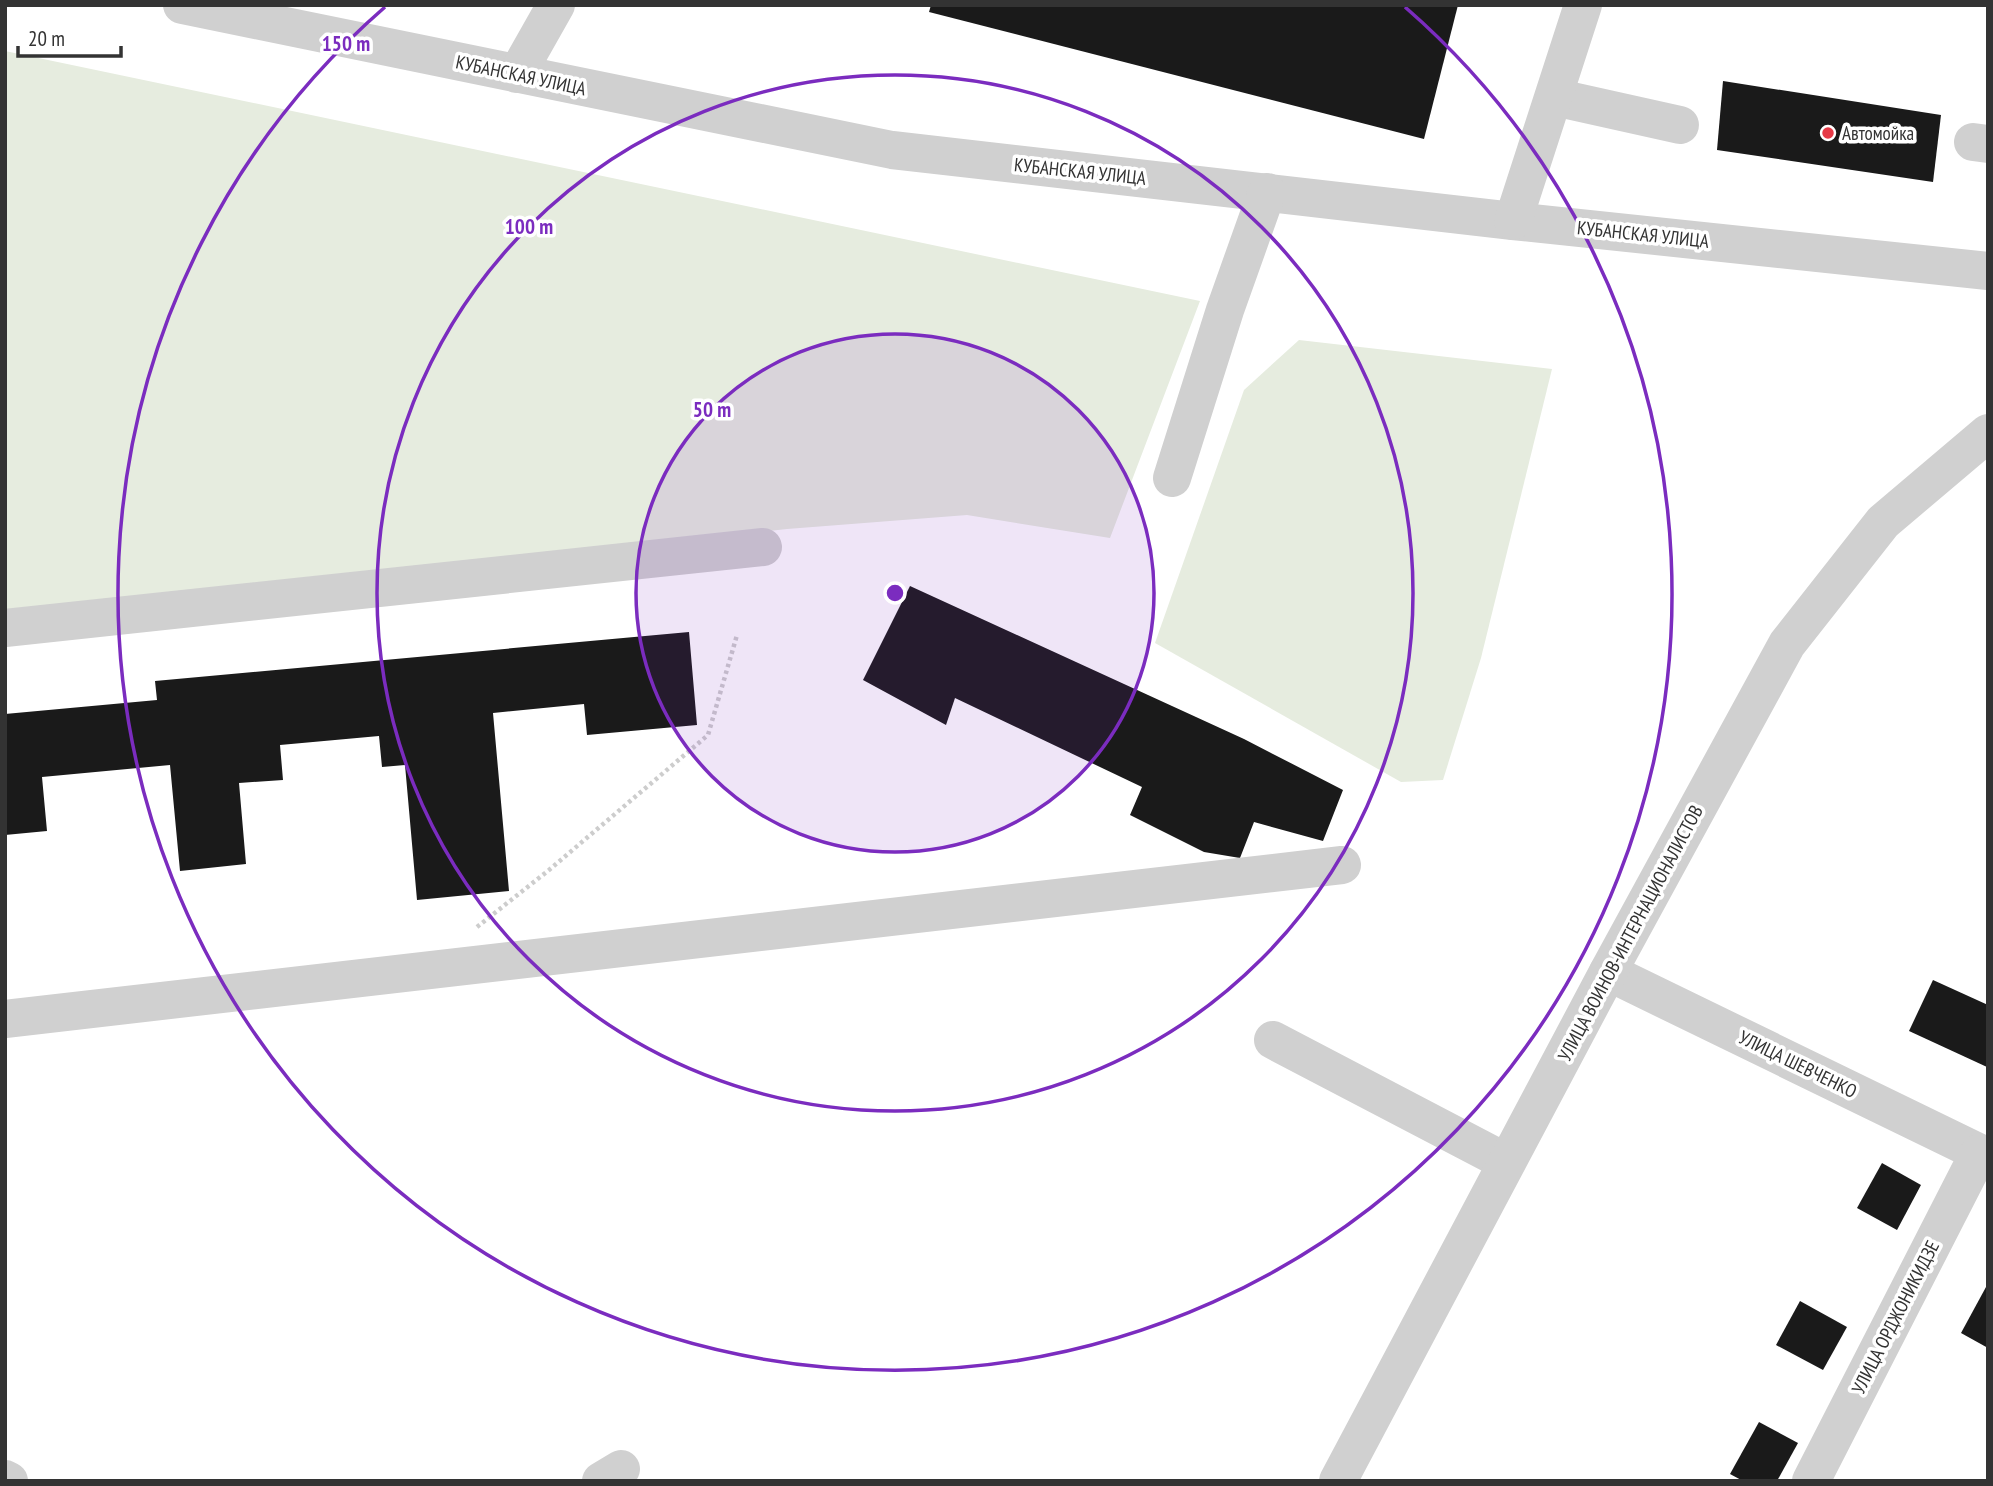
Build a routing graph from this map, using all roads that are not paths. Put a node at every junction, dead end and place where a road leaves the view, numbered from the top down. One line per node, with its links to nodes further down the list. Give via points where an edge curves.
1 (182, 5): 4 (street, КУБАНСКАЯ УЛИЦА)
2 (556, 5): 4 (street)
3 (1583, 5): 5 (street)
4 (517, 74): 7 (street, КУБАНСКАЯ УЛИЦА, via 892,150)
5 (1554, 97): 6 (street); 8 (street)
6 (1680, 125)
7 (1267, 192): 8 (street, КУБАНСКАЯ УЛИЦА); 11 (street)
8 (1513, 220): 9 (street, КУБАНСКАЯ УЛИЦА)
9 (1988, 271)
10 (1988, 433): 15 (street, УЛИЦА ВОИНОВ-ИНТЕРНАЦИОНАЛИСТОВ, via 1883,522 1787,644)
11 (1172, 478)
12 (763, 547): 13 (street)
13 (5, 628)
14 (1342, 865): 16 (street)
15 (1608, 972): 18 (street, УЛИЦА ШЕВЧЕНКО); 19 (street, УЛИЦА ВОИНОВ-ИНТЕРНАЦИОНАЛИСТОВ)
16 (5, 1019)
17 (1273, 1040): 19 (street)
18 (1983, 1155): 21 (street, УЛИЦА ОРДЖОНИКИДЗЕ)
19 (1506, 1162): 20 (street, УЛИЦА ВОИНОВ-ИНТЕРНАЦИОНАЛИСТОВ)
20 (1338, 1481)
21 (1811, 1481)

